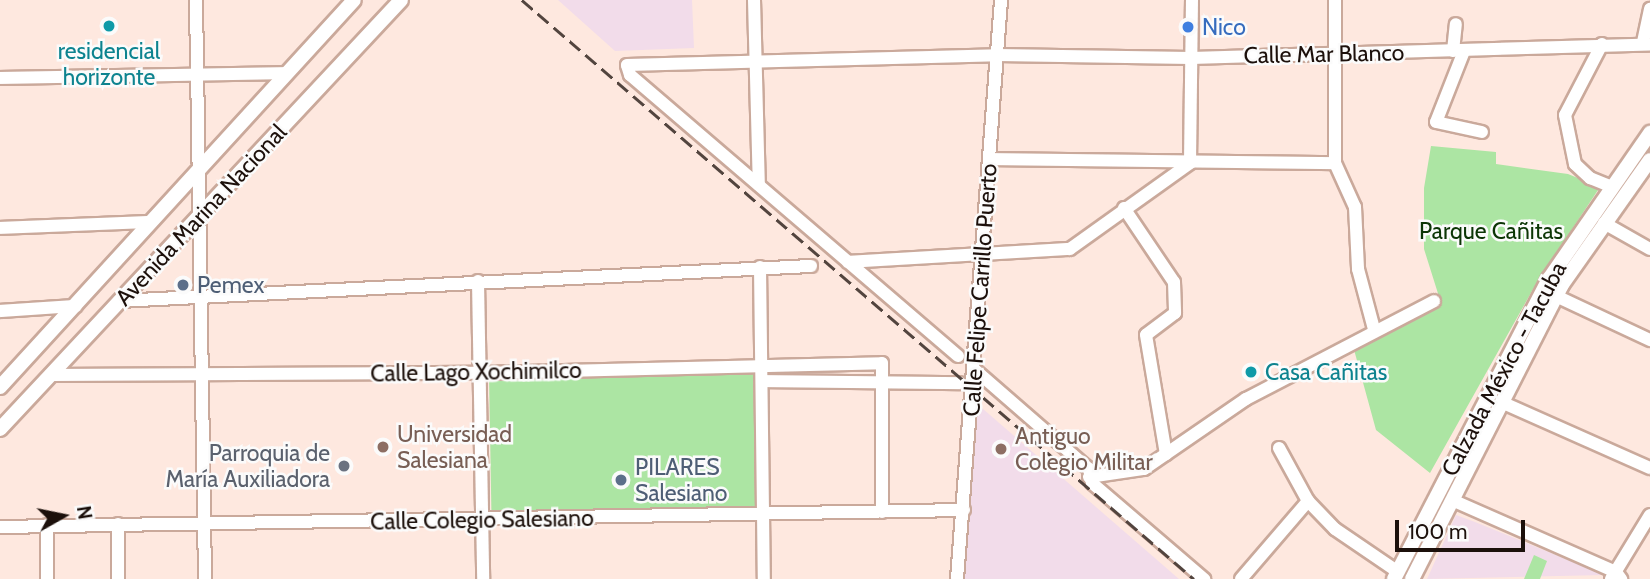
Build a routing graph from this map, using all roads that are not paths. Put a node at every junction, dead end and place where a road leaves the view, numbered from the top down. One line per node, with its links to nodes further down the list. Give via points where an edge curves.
1 (196, 0): 18 (street)
2 (354, 0): 17 (main road, Avenida Marina Nacional)
3 (401, 0): 30 (main road, Avenida Marina Nacional)
4 (754, 0): 16 (street)
5 (1001, 0): 14 (street, Calle Felipe Carrillo Puerto)
6 (1192, 0): 15 (street)
7 (1335, 0): 13 (street)
8 (1650, 9): 10 (street)
9 (1456, 24): 12 (street)
10 (1646, 43): 11 (street, Calle Mar Blanco)
11 (1602, 44): 12 (street, Calle Mar Blanco); 28 (street, via 1565,115 1574,164 1590,178)
12 (1459, 51): 13 (street, Calle Mar Blanco); 20 (street, via 1436,122)
13 (1335, 54): 15 (street, Calle Mar Blanco); 25 (street)
14 (997, 55): 15 (street, Calle Mar Blanco); 16 (street, Calle Mar Blanco); 22 (street, Calle Felipe Carrillo Puerto)
15 (1191, 58): 24 (street)
16 (755, 61): 27 (street); 27 (street, Calle Mar Blanco, via 631,63 626,69)
17 (286, 73): 18 (street); 26 (main road, Avenida Marina Nacional)
18 (196, 74): 19 (street); 26 (street)
19 (0, 78)
20 (1482, 132)
21 (1650, 133): 28 (main road, Calzada México - Tacuba)
22 (990, 159): 24 (street); 35 (street, Calle Felipe Carrillo Puerto)
23 (1650, 160): 32 (main road, Calzada México - Tacuba)
24 (1190, 163): 25 (street); 29 (street)
25 (1335, 163): 46 (street, via 1355,207 1358,270)
26 (198, 168): 30 (street); 31 (main road, Avenida Marina Nacional)
27 (759, 186): 36 (street)
28 (1612, 187): 76 (main road, Calzada México - Tacuba, via 1549,279)
29 (1124, 208): 35 (street, via 1070,249); 62 (street, via 1174,282 1175,313 1146,335)
30 (199, 220): 41 (street); 42 (main road, Avenida Marina Nacional)
31 (148, 222): 33 (street); 44 (main road, Avenida Marina Nacional)
32 (1604, 223): 34 (street); 40 (main road, Calzada México - Tacuba)
33 (0, 228)
34 (1650, 249)
35 (983, 254): 36 (street); 50 (street, Calle Felipe Carrillo Puerto)
36 (848, 262): 48 (street)
37 (811, 266): 38 (street)
38 (760, 267): 39 (street); 49 (street)
39 (478, 281): 41 (street); 51 (street)
40 (1556, 296): 47 (street); 59 (main road, Calzada México - Tacuba)
41 (200, 298): 42 (street); 52 (street)
42 (119, 301): 54 (main road, Avenida Marina Nacional)
43 (1434, 301): 46 (street)
44 (76, 306): 45 (street); 53 (main road, Avenida Marina Nacional)
45 (0, 311)
46 (1374, 329): 62 (street, via 1246,399)
47 (1650, 340)
48 (958, 356)
49 (762, 367): 51 (street, Calle Lago Xochimilco); 55 (street); 56 (street, Calle Lago Xochimilco, via 881,363)
50 (974, 369): 64 (street, via 1088,469); 67 (street, Calle Felipe Carrillo Puerto)
51 (480, 373): 52 (street, Calle Lago Xochimilco); 71 (street)
52 (201, 374): 54 (street, Calle Lago Xochimilco); 73 (street)
53 (6, 375): 58 (main road, Avenida Marina Nacional)
54 (50, 375): 60 (main road, Avenida Marina Nacional)
55 (762, 381): 56 (street); 69 (street)
56 (884, 382): 57 (street); 68 (street)
57 (960, 383)
58 (0, 387)
59 (1501, 402): 63 (street); 65 (main road, Calzada México - Tacuba)
60 (0, 429)
61 (1279, 447): 66 (street)
62 (1166, 454): 64 (street, via 1144,469)
63 (1650, 468)
64 (1089, 477): 84 (street)
65 (1452, 500): 77 (street); 86 (main road, Calzada México - Tacuba)
66 (1308, 501): 76 (street, via 1335,529); 85 (street)
67 (964, 510): 68 (street, Calle Colegio Salesiano); 83 (street, Calle Felipe Carrillo Puerto)
68 (882, 512): 69 (street, Calle Colegio Salesiano)
69 (764, 515): 71 (street, Calle Colegio Salesiano); 82 (street)
70 (1650, 515): 77 (street)
71 (482, 521): 73 (street, Calle Colegio Salesiano); 81 (street)
72 (118, 524): 73 (street, Calle Colegio Salesiano); 74 (street, Calle Colegio Salesiano); 79 (street)
73 (204, 524): 80 (street)
74 (47, 525): 75 (street, Calle Colegio Salesiano); 78 (street)
75 (0, 527)
76 (1396, 576)
77 (1616, 577)
78 (47, 579)
79 (118, 579)
80 (205, 579)
81 (483, 579)
82 (764, 579)
83 (957, 579)
84 (1204, 579)
85 (1241, 579)
86 (1412, 579)

